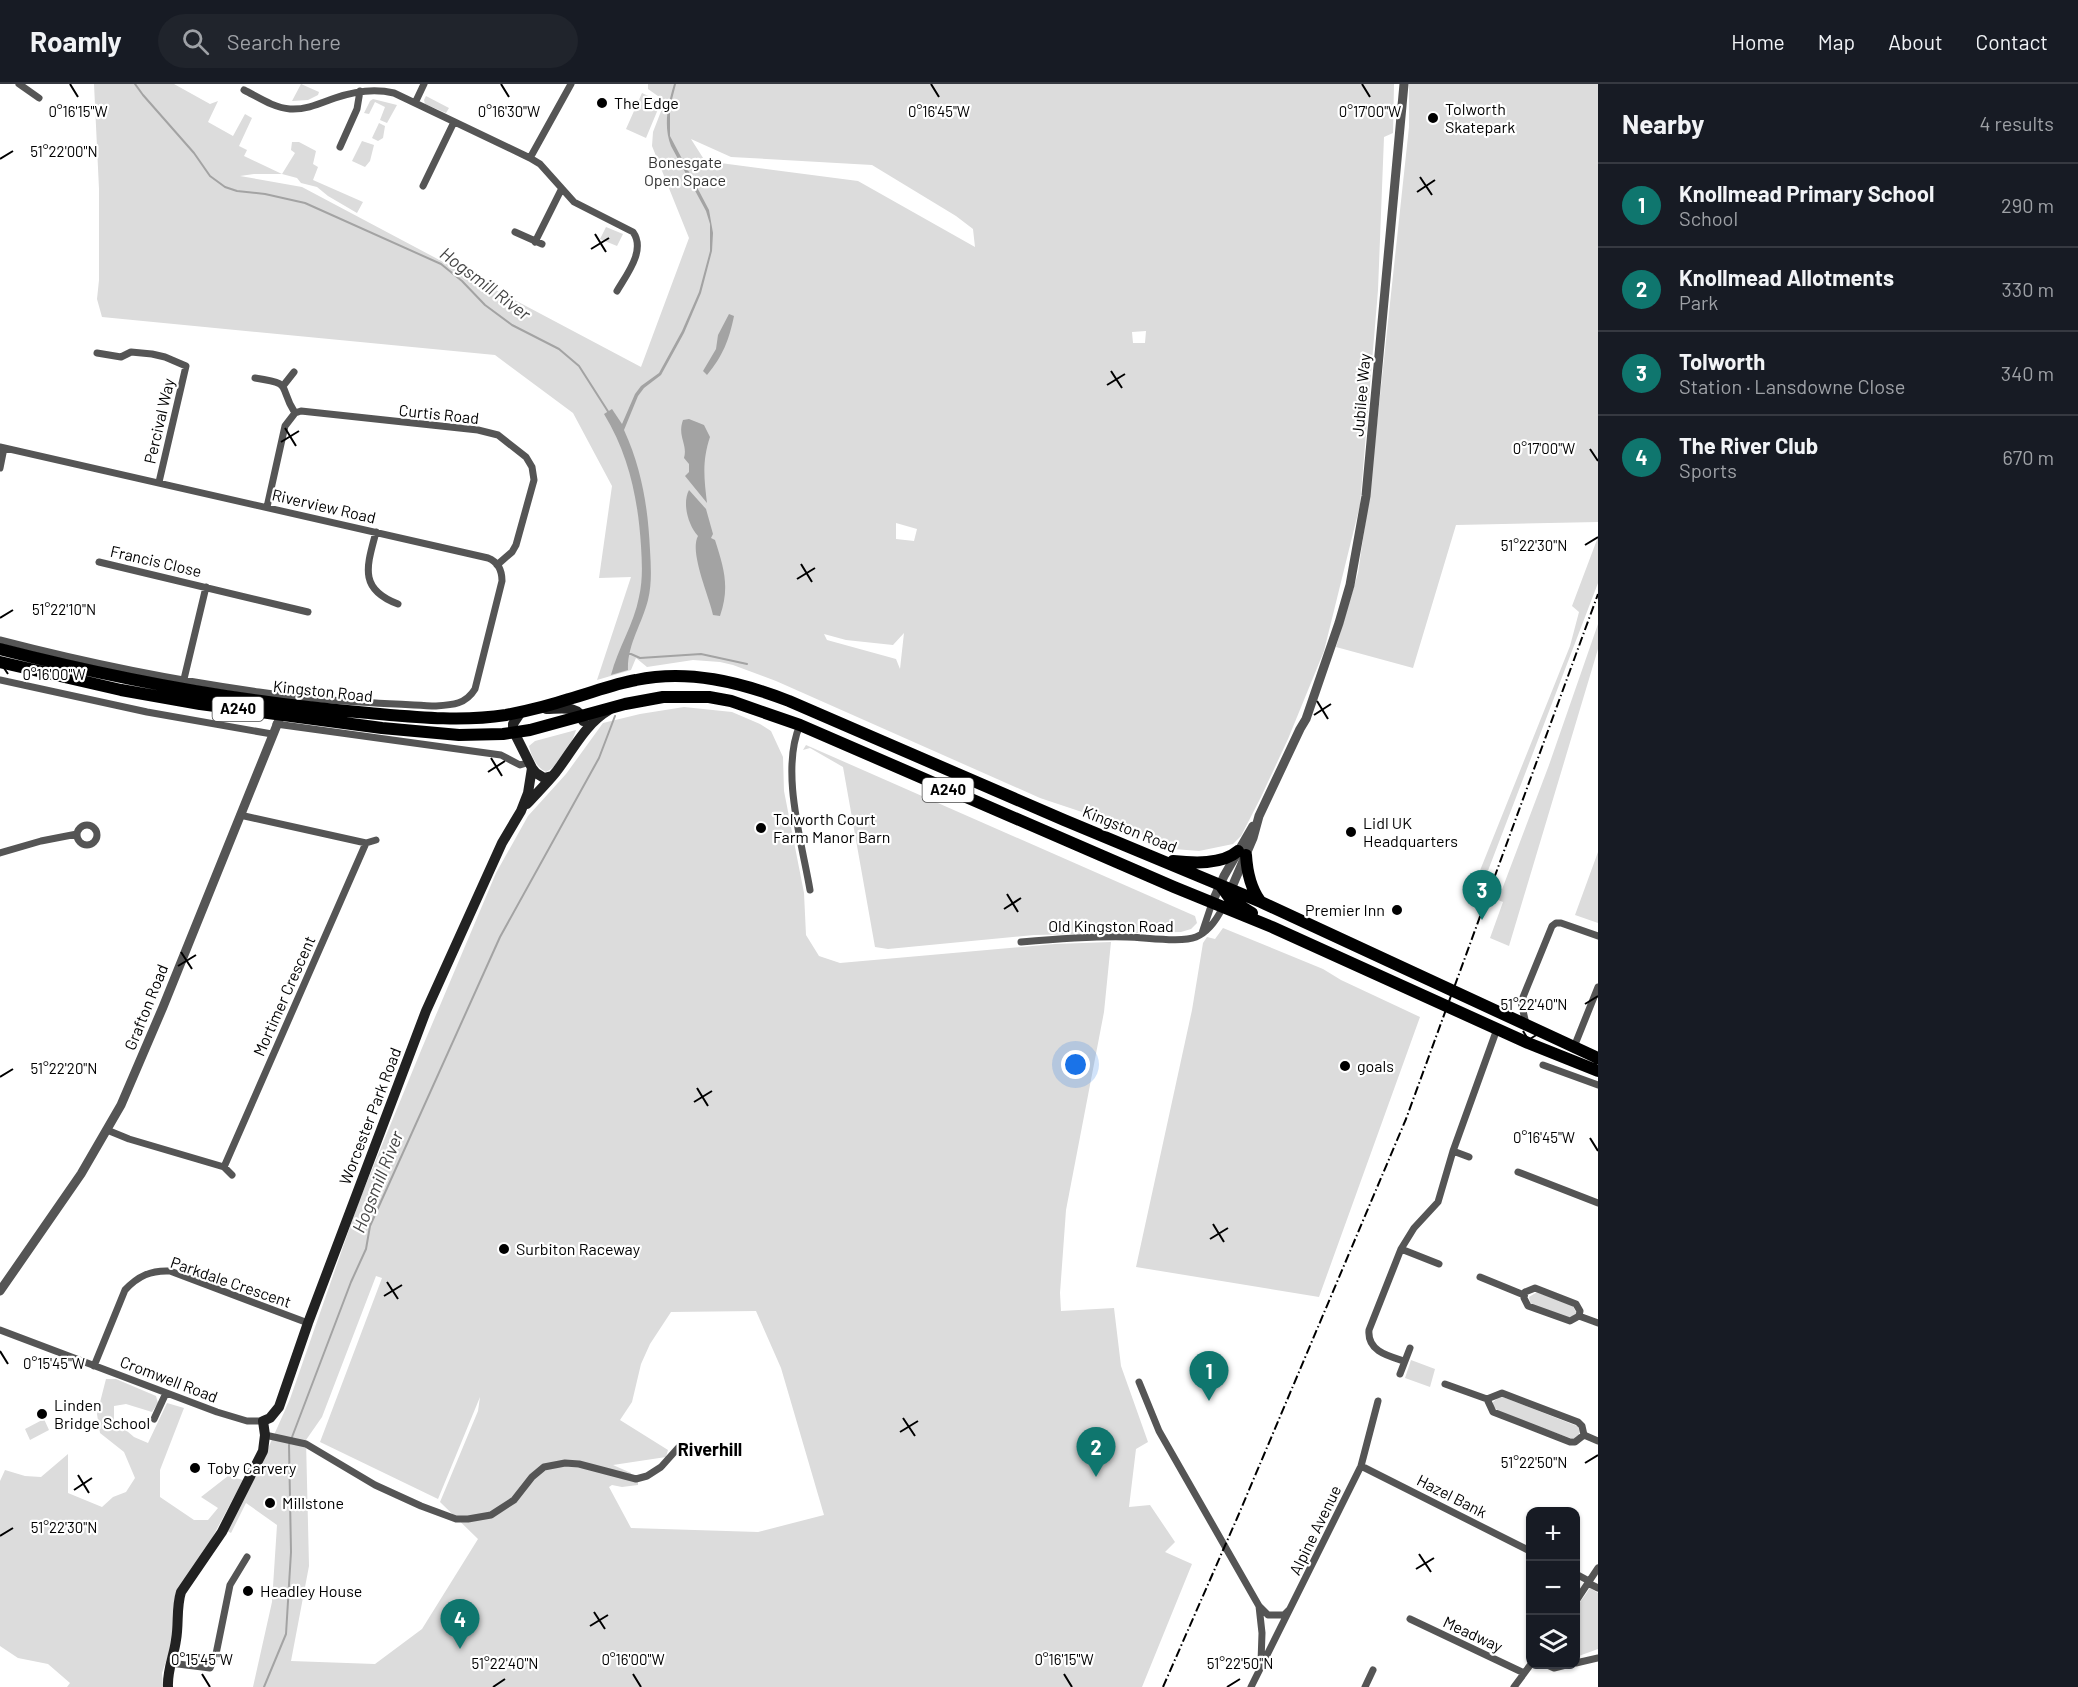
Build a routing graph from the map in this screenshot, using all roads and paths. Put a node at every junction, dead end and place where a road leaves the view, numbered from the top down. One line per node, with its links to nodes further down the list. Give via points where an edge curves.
1 (19, 84): 7 (street)
2 (424, 84): 8 (street)
3 (571, 84): 11 (street)
4 (1404, 84): 51 (street, Jubilee Way, via 1366,496 1350,585 1300,729)
5 (244, 90): 6 (street, via 289,109 310,107)
6 (360, 91): 8 (street, via 381,90); 10 (street, via 357,109)
7 (39, 98)
8 (415, 103): 9 (street)
9 (454, 122): 11 (street); 12 (street)
10 (340, 147)
11 (530, 158): 13 (street, via 540,164)
12 (423, 186)
13 (561, 190): 14 (street, via 539,243); 15 (street, via 589,212 633,232 636,237 638,252)
14 (515, 232)
15 (617, 291)
16 (97, 353): 23 (street, Percival Way, via 121,357 131,352 152,354 186,366)
17 (294, 372): 19 (street)
18 (255, 378): 19 (street)
19 (283, 386): 20 (street)
20 (295, 412): 24 (street, via 285,426); 27 (street, Curtis Road, via 498,435 526,457 534,480 516,545)
21 (2, 448): 22 (street); 23 (street, Riverview Road)
22 (0, 468)
23 (159, 482): 24 (street, Riverview Road)
24 (267, 507): 25 (street, Riverview Road)
25 (376, 531): 27 (street, Riverview Road, via 488,558); 29 (street, via 368,577 375,591)
26 (99, 562): 28 (street, Francis Close)
27 (497, 564): 34 (street, via 502,581 476,689 465,701 436,706 344,701)
28 (206, 586): 30 (street, Francis Close); 34 (street, Francis Close)
29 (398, 604)
30 (308, 612)
31 (0, 640): 34 (street)
32 (0, 649): 37 (highway, Kingston Road / A240, via 189,690 326,710 463,719)
33 (0, 662): 39 (highway, Kingston Road / A240, via 121,690)
34 (184, 679)
35 (0, 680): 42 (street)
36 (613, 707): 38 (highway, A240); 40 (highway, Kingston Road / A240, via 663,697 708,697); 43 (main road)
37 (526, 711): 38 (main road, via 570,709); 41 (main road, via 513,723); 53 (highway, Kingston Road / A240, via 638,679 697,676 732,682 764,691)
38 (582, 716): 41 (highway, Kingston Road / A240); 43 (main road)
39 (278, 719): 41 (highway, Kingston Road / A240, via 459,735); 42 (street, Grafton Road); 44 (street, via 501,755 520,765)
40 (800, 725): 54 (street, via 791,777); 55 (highway, Kingston Road / A240)
41 (515, 732): 44 (main road)
42 (272, 734): 47 (street, Grafton Road)
43 (581, 736): 45 (main road)
44 (531, 765): 45 (main road, via 541,777); 46 (main road, via 528,793)
45 (552, 777): 46 (main road)
46 (521, 811): 81 (main road, Worcester Park Road, via 502,843 426,1011)
47 (240, 815): 50 (street); 68 (street, Grafton Road, via 133,1080)
48 (77, 834): 52 (street)
49 (376, 840): 50 (street)
50 (366, 843): 71 (street, Mortimer Crescent)
51 (1242, 853): 53 (highway, via 1201,862); 55 (street, Jubilee Way); 56 (highway, via 1251,886)
52 (0, 854)
53 (1160, 859): 55 (highway, Kingston Road / A240)
54 (810, 890)
55 (1223, 896): 56 (highway, Kingston Road / A240); 57 (street); 57 (street, via 1216,920); 62 (highway, via 1272,927)
56 (1261, 902): 61 (highway, Kingston Road / A240)
57 (1201, 935): 59 (street, Old Kingston Road, via 1186,939 1066,938)
58 (1598, 936): 61 (street, via 1562,923 1552,926 1521,1002)
59 (1021, 942)
60 (1598, 987): 63 (street)
61 (1527, 1026): 63 (highway, Kingston Road / A240)
62 (1497, 1029): 66 (highway); 69 (street)
63 (1574, 1047): 64 (highway, Kingston Road / A240)
64 (1598, 1058)
65 (1543, 1065): 67 (street)
66 (1598, 1071)
67 (1598, 1085)
68 (107, 1130): 71 (street); 78 (street, Grafton Road)
69 (1453, 1150): 70 (street); 75 (street, via 1438,1202)
70 (1469, 1157)
71 (224, 1167): 73 (street)
72 (1518, 1172): 74 (street)
73 (232, 1175)
74 (1598, 1203)
75 (1401, 1249): 76 (street); 85 (street, via 1368,1336 1374,1349)
76 (1439, 1264)
77 (1480, 1277): 79 (street)
78 (0, 1291)
79 (1524, 1294): 80 (street, via 1528,1306 1570,1321); 80 (street, via 1531,1288 1539,1289 1576,1304)
80 (1580, 1316): 82 (street)
81 (308, 1323): 86 (street, Parkdale Crescent, via 170,1271 147,1273 125,1290); 94 (main road, Worcester Park Road, via 279,1407)
82 (1598, 1323)
83 (0, 1330): 86 (street, Cromwell Road)
84 (1410, 1348): 85 (street)
85 (1404, 1361): 87 (street)
86 (94, 1366): 90 (street, Cromwell Road)
87 (1400, 1374)
88 (1139, 1382): 107 (street, via 1159,1431)
89 (1445, 1384): 91 (street)
90 (166, 1393): 93 (street); 94 (street, Cromwell Road, via 247,1421)
91 (1487, 1399): 96 (street, via 1502,1393 1578,1422); 96 (street, via 1493,1412 1570,1442)
92 (1378, 1401): 99 (street, Alpine Avenue)
93 (154, 1419)
94 (263, 1421): 95 (main road)
95 (265, 1435): 98 (street, via 306,1444 384,1489 456,1519 468,1520 491,1515 514,1500 544,1467 565,1462 636,1479 661,1467); 112 (main road, via 263,1451 222,1532 181,1592)
96 (1584, 1435): 97 (street)
97 (1598, 1441)
98 (678, 1448)
99 (1361, 1466): 100 (street, Hazel Bank); 108 (street, Alpine Avenue)
100 (1526, 1549)
101 (247, 1557): 112 (street, via 230,1585 210,1668)
102 (1598, 1568): 104 (street)
103 (1580, 1577): 104 (street)
104 (1589, 1582): 105 (street); 106 (street)
105 (1598, 1588)
106 (1580, 1594)
107 (1259, 1606): 108 (street, via 1268,1615 1277,1616); 113 (street)
108 (1291, 1608): 113 (street, Alpine Avenue)
109 (1410, 1619): 116 (street, Meadway)
110 (1598, 1658): 111 (street)
111 (1580, 1662)
112 (170, 1663): 117 (main road)
113 (1261, 1665): 118 (street, Alpine Avenue)
114 (1528, 1669): 116 (street)
115 (1373, 1670): 119 (street)
116 (1524, 1673): 120 (street)
117 (168, 1687)
118 (1251, 1687)
119 (1365, 1687)
120 (1514, 1687)

